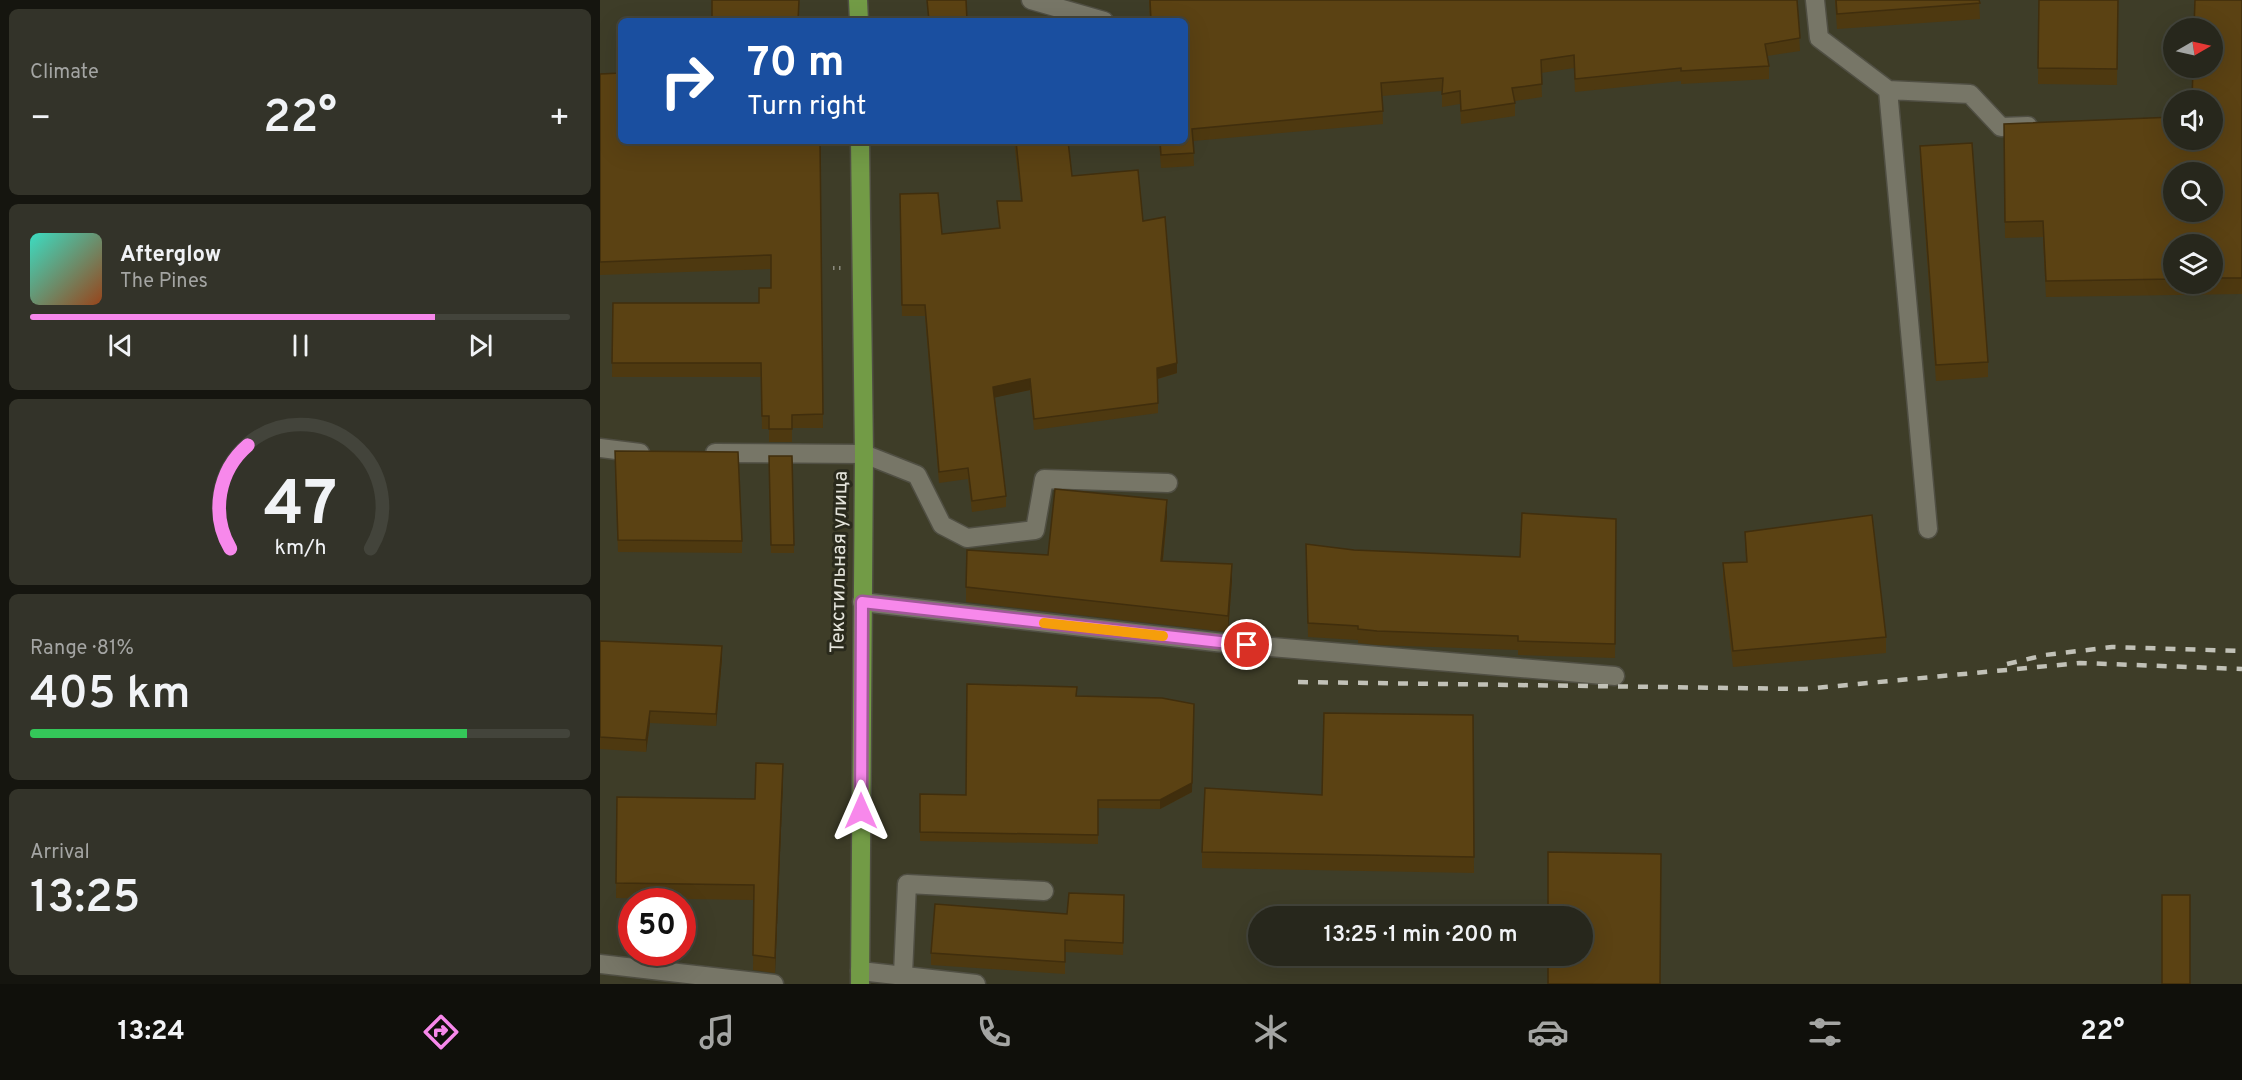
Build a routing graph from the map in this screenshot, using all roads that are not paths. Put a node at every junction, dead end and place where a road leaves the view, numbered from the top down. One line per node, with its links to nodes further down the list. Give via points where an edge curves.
1 (858, 0): 4 (main road)
2 (1031, 0): 5 (lane)
3 (1815, 0): 6 (lane, via 1819,38)
4 (859, 18)
5 (1094, 18)
6 (1888, 90): 7 (lane, via 1970,94 2001,127); 14 (lane)
7 (2048, 126)
8 (861, 144): 12 (main road, Текстильная улица)
9 (600, 448): 10 (lane)
10 (658, 453)
11 (692, 453): 12 (lane)
12 (864, 454): 13 (lane, via 917,475 942,525 967,538 1035,531 1044,479); 15 (main road, Текстильная улица)
13 (1168, 483)
14 (1928, 529)
15 (862, 602): 16 (lane, via 1224,643); 20 (main road, Текстильная улица)
16 (1615, 676)
17 (1044, 891): 19 (lane, via 908,884)
18 (600, 964): 21 (lane)
19 (903, 974): 20 (lane); 22 (lane)
20 (860, 977)
21 (774, 984)
22 (976, 984)

